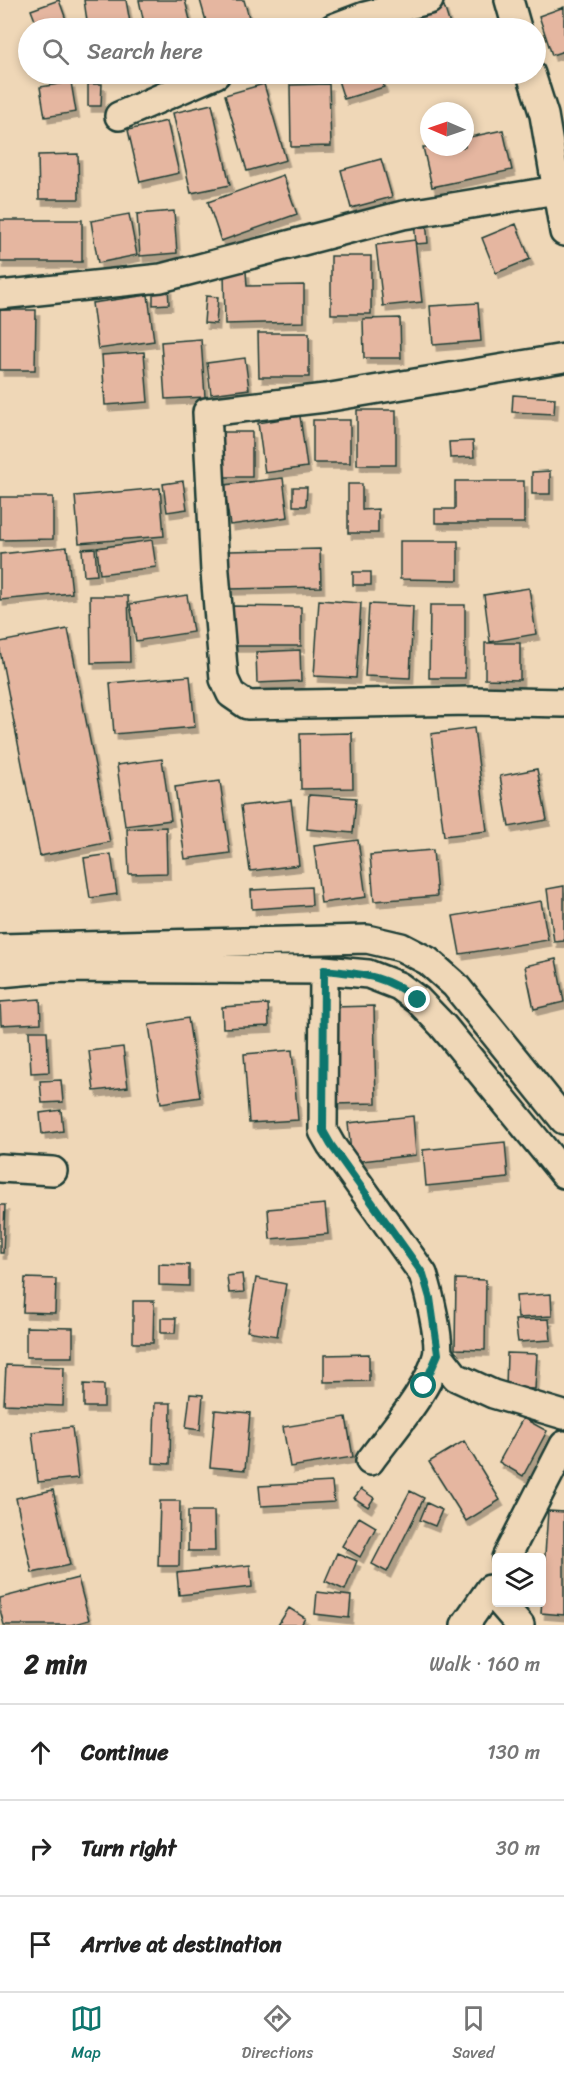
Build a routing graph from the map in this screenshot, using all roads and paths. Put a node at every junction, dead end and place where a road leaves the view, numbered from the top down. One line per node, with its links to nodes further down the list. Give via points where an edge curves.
1 (429, 0): 3 (street)
2 (509, 0): 4 (street)
3 (360, 18)
4 (514, 18)
5 (193, 84): 8 (street)
6 (537, 84): 7 (street)
7 (554, 114): 9 (street)
8 (118, 116)
9 (557, 190): 10 (street); 11 (street, via 403,214 160,278)
10 (564, 232)
11 (0, 295)
12 (564, 358): 13 (street, via 325,398 207,412 224,679 231,694 247,705)
13 (564, 703)
14 (0, 948): 17 (street, via 367,939 401,946 428,961 455,985)
15 (324, 970): 16 (street, via 56,968); 20 (street, via 368,974 399,986 418,1000); 21 (street, via 323,1131 423,1274)
16 (0, 973)
17 (564, 1120)
18 (0, 1168): 19 (street)
19 (53, 1171)
20 (564, 1174)
21 (438, 1354): 22 (street, via 456,1377 493,1394); 24 (street, via 424,1386)
22 (564, 1415)
23 (564, 1445): 25 (street)
24 (370, 1461)
25 (508, 1553)
26 (492, 1595): 28 (street)
27 (507, 1607): 29 (street)
28 (465, 1625)
29 (520, 1625)

